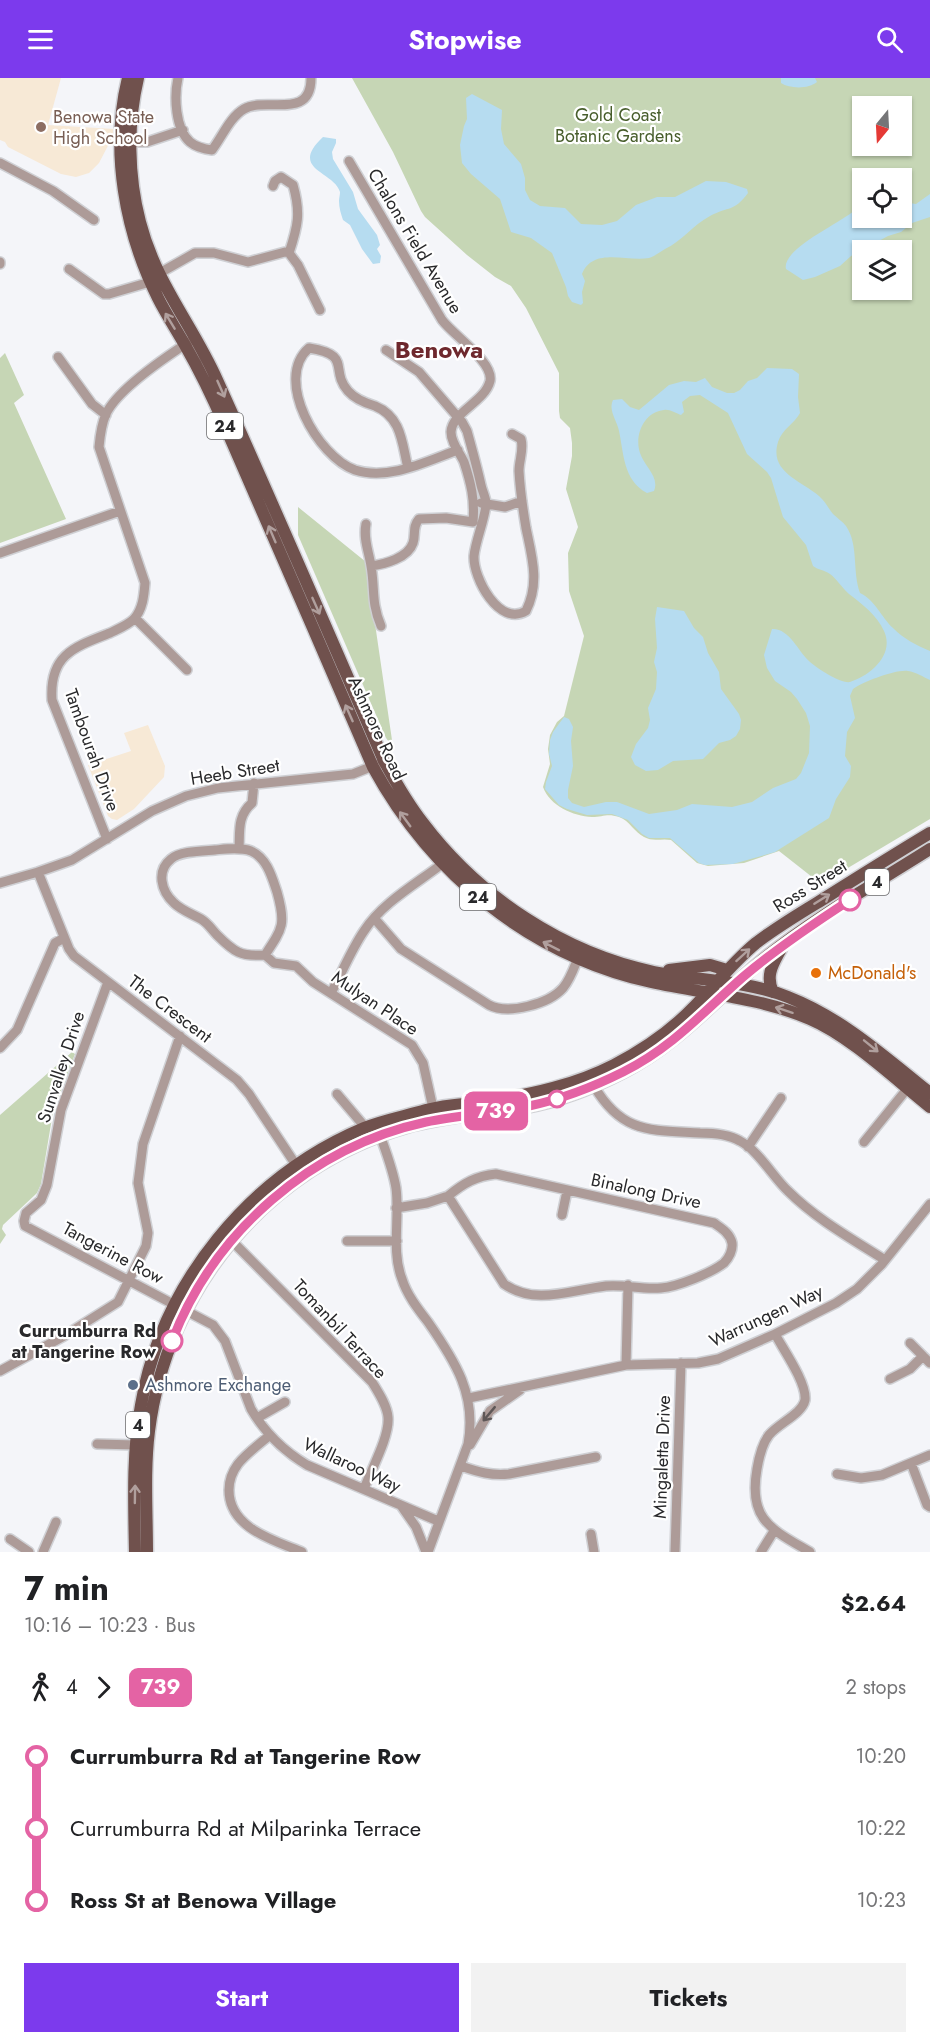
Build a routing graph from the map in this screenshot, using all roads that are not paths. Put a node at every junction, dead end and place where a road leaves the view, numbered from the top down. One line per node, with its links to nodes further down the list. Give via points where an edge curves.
1 (128, 78): 13 (main road, Ashmore Road / 24, via 121,123 124,192 131,224)
2 (138, 78): 6 (main road, Ashmore Road / 24)
3 (178, 78): 5 (street, via 175,97)
4 (311, 78): 5 (street, via 311,89 303,100 282,106 252,104 241,110 212,150 189,141)
5 (183, 130): 6 (street, via 147,142)
6 (131, 142): 13 (main road, Ashmore Road / 24, via 133,186)
7 (349, 161): 19 (street, Chalons Field Avenue, via 442,320 489,371 490,381 485,390)
8 (0, 162): 10 (street, via 53,191)
9 (273, 186): 11 (street, via 281,177 293,185 295,193 299,222)
10 (94, 220)
11 (289, 253): 13 (street, via 248,262 214,253 195,253); 14 (street)
12 (69, 269): 13 (street, via 104,294)
13 (154, 278): 15 (main road, Ashmore Road / 24, via 166,313)
14 (320, 310)
15 (190, 341): 18 (street, via 129,387); 33 (main road, Ashmore Road / 24)
16 (386, 350): 19 (street, via 419,372)
17 (58, 357): 18 (street, via 92,404)
18 (106, 415): 26 (street, via 99,447)
19 (458, 418): 21 (street, via 452,434); 25 (street, via 467,431)
20 (512, 434): 23 (street, via 521,439 523,446 519,471)
21 (458, 450): 22 (street); 24 (street)
22 (408, 468): 22 (street, via 375,473 355,470 328,450 300,410 297,378 301,354 309,348 334,357 346,389 359,400 386,412 400,431)
23 (522, 501): 25 (street, via 506,507); 25 (street, via 534,561 534,588 526,611 516,614 496,606 478,578 475,548)
24 (475, 502): 25 (street); 29 (street, via 473,522 419,519 414,527 414,542 407,552)
25 (487, 504)
26 (120, 511): 28 (street); 30 (street, via 145,583)
27 (366, 524): 29 (street)
28 (0, 553)
29 (371, 566): 31 (street, via 373,605)
30 (135, 618): 32 (street); 36 (street, Tambourah Drive, via 64,655 51,686 52,700)
31 (381, 626)
32 (187, 670)
33 (379, 764): 34 (street, Heeb Street, via 353,774); 39 (main road, Ashmore Road / 24, one-way to 33, via 398,809); 48 (main road, Ashmore Road / 24, via 451,856 506,905 571,944)
34 (254, 783): 36 (street, Heeb Street, via 173,801); 37 (street, via 252,803 240,822)
35 (930, 833): 47 (main road, Ross Street / 4, one-way to 35, via 773,931)
36 (107, 839): 40 (street, Heeb Street, via 72,860)
37 (239, 849): 45 (street, via 250,851 268,867 282,912 279,934); 45 (street, Mulyan Place, via 207,850 171,858 161,881 173,902 205,922 241,955)
38 (930, 849): 44 (main road, Ross Street / 4)
39 (442, 864): 42 (street); 46 (main road, Ashmore Road / 24, one-way to 39, via 519,927 480,899)
40 (38, 872): 41 (street, Heeb Street); 43 (street, The Crescent)
41 (0, 883)
42 (374, 918): 46 (street, via 401,949 500,1010 530,1005 555,995 565,985); 54 (street)
43 (64, 938): 50 (street, The Crescent, via 74,956); 57 (street, via 55,943 17,1030)
44 (785, 943): 51 (main road, Ross Street / 4); 53 (main road, via 770,971)
45 (265, 955): 54 (street, Mulyan Place, via 274,963 296,966)
46 (578, 958): 52 (main road, Ashmore Road / 24, via 632,977)
47 (727, 970): 48 (main road, via 708,965); 49 (main road, Ross Street / 4)
48 (653, 972): 49 (main road, Ashmore Road / 24)
49 (717, 981): 51 (main road, Ashmore Road / 24); 52 (main road, 4)
50 (108, 982): 56 (street, The Crescent); 75 (street, Sunvalley Drive, via 60,1110 47,1185 41,1200 26,1214)
51 (736, 983): 53 (main road, Ashmore Road / 24); 55 (main road, 4)
52 (708, 991): 55 (main road, Ashmore Road / 24); 64 (main road, 4, via 684,1017 650,1044 590,1076 534,1094)
53 (773, 992): 60 (main road, Ashmore Road / 24, one-way to 60, via 839,1022)
54 (331, 993): 64 (street, Mulyan Place, via 412,1045 423,1063)
55 (724, 994): 58 (main road, 4, via 671,1042 632,1068); 59 (main road, Ashmore Road / 24, one-way to 55, via 819,1023)
56 (180, 1036): 69 (street, The Crescent, via 244,1086); 80 (street, via 143,1144 138,1184 147,1240)
57 (0, 1048)
58 (594, 1086): 66 (main road, 4, via 540,1104 438,1119); 68 (street, via 612,1110 639,1127 720,1134)
59 (907, 1089): 63 (main road, Ashmore Road / 24); 67 (street)
60 (930, 1093)
61 (337, 1094): 65 (street)
62 (780, 1098): 68 (street)
63 (930, 1107)
64 (434, 1108): 65 (main road, 4)
65 (365, 1128): 69 (main road, 4)
66 (380, 1136): 73 (street, via 396,1188); 76 (main road, 4, via 337,1155 300,1178 262,1208)
67 (864, 1142)
68 (748, 1147): 79 (street, via 811,1212)
69 (297, 1165): 82 (main road, 4, via 253,1199 225,1230 197,1266)
70 (567, 1191): 71 (street, Binalong Drive, via 496,1174 480,1176); 74 (street); 81 (street, Binalong Drive, via 714,1223 728,1234 732,1244 730,1256 715,1268 659,1289)
71 (448, 1196): 73 (street, Binalong Drive); 81 (street, Binalong Drive, via 504,1284 516,1292 558,1295)
72 (930, 1204): 79 (street, Warrungen Way, via 925,1218)
73 (396, 1208): 78 (street)
74 (562, 1215)
75 (25, 1226): 80 (street, Tangerine Row)
76 (231, 1240): 82 (main road, 4); 104 (street, Tomanbil Terrace, via 372,1382 382,1399 388,1416 386,1432)
77 (347, 1241): 78 (street)
78 (397, 1241): 92 (street, via 401,1278 455,1363)
79 (885, 1260): 83 (street, Warrungen Way, via 857,1289)
80 (129, 1281): 82 (street, Tangerine Row); 89 (street, via 118,1302)
81 (628, 1285): 88 (street)
82 (180, 1307): 94 (street, Wallaroo Way, via 221,1333); 97 (main road, 4, via 154,1353); 115 (main road, 4, via 149,1429)
83 (775, 1334): 86 (street, Warrungen Way, via 718,1359); 109 (street, via 804,1388 805,1401 768,1436 760,1453 755,1501 761,1517)
84 (910, 1343): 85 (street)
85 (923, 1356): 87 (street); 90 (street, via 910,1369)
86 (681, 1363): 88 (street, Warrungen Way); 119 (street, Mingaletta Drive)
87 (930, 1363)
88 (626, 1365): 91 (street, Warrungen Way)
89 (0, 1371)
90 (890, 1379)
91 (528, 1385): 92 (street, Warrungen Way); 98 (street, one-way to 98, via 490,1411)
92 (469, 1398): 98 (street)
93 (285, 1402): 94 (street)
94 (256, 1418): 95 (street, Wallaroo Way)
95 (269, 1436): 104 (street, Wallaroo Way, via 307,1465); 116 (street, via 233,1471 230,1501 243,1523)
96 (97, 1444): 97 (street)
97 (136, 1445): 114 (main road, 4, one-way to 97)
98 (465, 1455): 102 (street)
99 (930, 1455): 101 (street)
100 (596, 1457): 102 (street, via 496,1475)
101 (911, 1463): 103 (street, via 861,1478); 106 (street)
102 (461, 1466): 107 (street)
103 (837, 1474)
104 (364, 1489): 105 (street, Wallaroo Way)
105 (399, 1504): 107 (street, Wallaroo Way); 117 (street)
106 (930, 1507)
107 (438, 1521): 117 (street)
108 (56, 1522): 113 (street)
109 (774, 1531): 120 (street); 121 (street)
110 (591, 1534): 118 (street)
111 (10, 1539): 112 (street)
112 (29, 1552)
113 (43, 1552)
114 (135, 1552)
115 (147, 1552)
116 (302, 1552)
117 (427, 1552)
118 (594, 1552)
119 (675, 1552)
120 (761, 1552)
121 (810, 1552)

